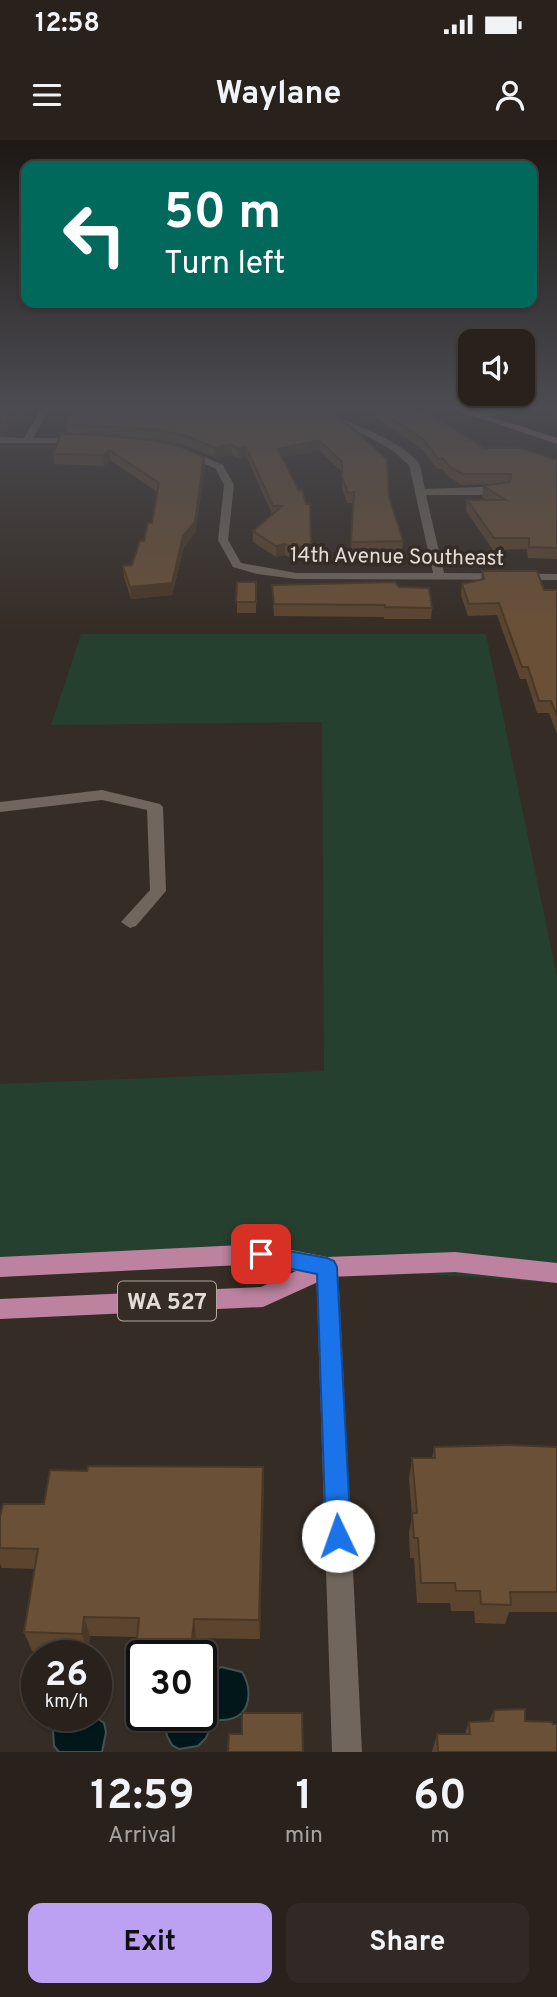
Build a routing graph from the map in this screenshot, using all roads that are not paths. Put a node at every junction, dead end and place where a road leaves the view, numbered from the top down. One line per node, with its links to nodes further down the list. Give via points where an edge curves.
1 (227, 481): 5 (street, 14th Avenue Southeast, via 223,540 237,565 296,576)
2 (418, 481): 4 (street)
3 (504, 488): 4 (street)
4 (420, 492): 5 (street)
5 (439, 576): 6 (street, 14th Avenue Southeast)
6 (557, 577)
7 (0, 807): 8 (street, via 102,795 155,807 158,891)
8 (130, 922)
9 (0, 1267): 10 (main road, WA 527, via 261,1254)
10 (327, 1267): 11 (main road, WA 527, via 455,1262); 12 (main road, WA 527, via 263,1297); 13 (street)
11 (557, 1273)
12 (0, 1309)
13 (347, 1752)

